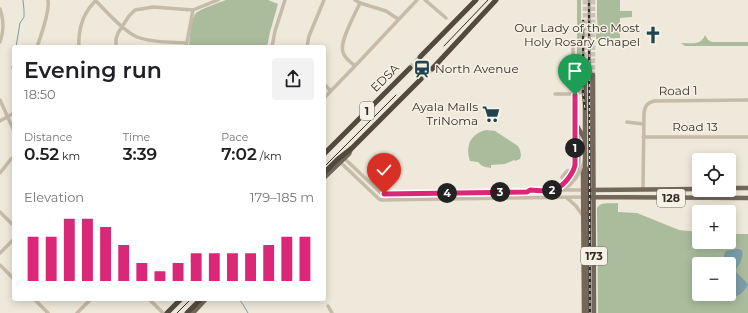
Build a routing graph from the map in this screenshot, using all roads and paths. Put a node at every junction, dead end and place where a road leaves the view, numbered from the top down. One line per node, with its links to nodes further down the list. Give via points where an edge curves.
1 (48, 0): 20 (street, via 48,10)
2 (96, 0): 17 (street); 21 (street, via 83,19)
3 (218, 0): 13 (street)
4 (279, 0): 11 (street)
5 (324, 0): 25 (street)
6 (355, 0): 12 (street)
7 (417, 0): 16 (street)
8 (426, 0): 15 (street)
9 (476, 0): 26 (highway)
10 (496, 0): 29 (highway)
11 (284, 1): 24 (street)
12 (360, 3): 16 (street, via 386,11); 27 (street, via 342,46 344,56)
13 (193, 10): 17 (street, via 153,7 138,9 131,13); 23 (street)
14 (0, 11): 18 (street, via 3,30)
15 (446, 18)
16 (398, 19): 27 (street)
17 (122, 26): 22 (street, via 116,36); 23 (street, via 142,39)
18 (0, 42)
19 (572, 44): 37 (street)
20 (38, 45)
21 (79, 45)
22 (116, 45)
23 (187, 45)
24 (272, 45)
25 (307, 45)
26 (420, 57)
27 (355, 66): 35 (street)
28 (410, 68): 52 (highway, EDSA / 1)
29 (432, 69)
30 (585, 75): 34 (main road, 173)
31 (593, 76): 70 (main road, 173)
32 (421, 79): 51 (highway, 1)
33 (326, 86): 35 (street)
34 (585, 89): 37 (street); 50 (main road, 173)
35 (331, 91): 38 (street)
36 (555, 94): 37 (street)
37 (575, 95): 44 (street)
38 (326, 96)
39 (0, 100): 42 (street)
40 (748, 100): 46 (street, Road 1, via 654,101 645,106)
41 (12, 114): 42 (street)
42 (8, 116): 43 (street); 47 (street)
43 (0, 121)
44 (575, 122): 50 (main road); 66 (street, via 574,170 564,183)
45 (627, 122): 46 (street)
46 (643, 124): 49 (street, Road 1)
47 (12, 126)
48 (748, 136): 49 (street, Road 13)
49 (643, 137): 64 (street, Road 1)
50 (585, 141): 55 (main road, 173)
51 (352, 148): 54 (main road, 1); 58 (highway, 1)
52 (326, 152)
53 (12, 158): 60 (street)
54 (344, 158): 56 (main road, 1); 57 (street)
55 (586, 160): 67 (street, via 576,179); 69 (main road, 173)
56 (340, 162): 59 (street); 61 (main road, 1)
57 (354, 168): 59 (street); 66 (street, via 382,194)
58 (326, 171)
59 (350, 172): 71 (street, via 381,200)
60 (0, 173)
61 (326, 176)
62 (736, 188): 63 (main road)
63 (748, 188)
64 (643, 189): 65 (main road, 128); 70 (main road, 128)
65 (692, 189)
66 (553, 190): 67 (street)
67 (563, 190): 68 (street)
68 (576, 190): 69 (street); 72 (street)
69 (586, 190): 70 (main road, 128); 73 (main road, 173)
70 (594, 190): 74 (main road, 173)
71 (566, 197): 72 (street); 77 (street)
72 (576, 197): 73 (street)
73 (585, 198): 74 (main road, 128); 77 (main road, 173); 80 (main road, 173)
74 (594, 198): 75 (main road, 128); 102 (main road, 173)
75 (748, 198)
76 (0, 212): 78 (street)
77 (584, 218): 80 (main road, 173)
78 (12, 224)
79 (12, 241): 81 (street)
80 (586, 242): 84 (main road, 173)
81 (0, 253)
82 (0, 265): 83 (street)
83 (12, 277)
84 (585, 295): 92 (main road); 92 (main road, 173); 100 (main road, 173)
85 (36, 301): 93 (street)
86 (88, 301): 94 (street)
87 (151, 301): 95 (street)
88 (179, 301): 96 (highway)
89 (199, 301): 97 (highway)
90 (204, 301): 98 (main road)
91 (328, 306): 99 (street)
92 (587, 306): 101 (main road, 173)
93 (48, 313)
94 (77, 313)
95 (163, 313)
96 (167, 313)
97 (187, 313)
98 (193, 313)
99 (332, 313)
100 (584, 313)
101 (587, 313)
102 (594, 313)

